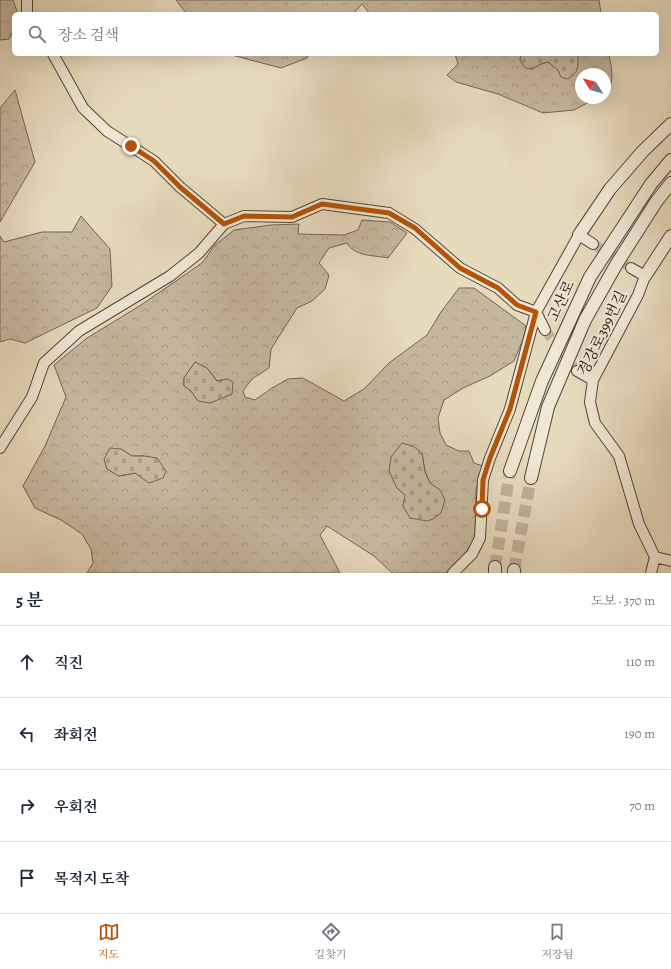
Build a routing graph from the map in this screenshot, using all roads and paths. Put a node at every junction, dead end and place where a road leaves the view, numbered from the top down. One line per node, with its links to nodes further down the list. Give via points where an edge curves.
1 (27, 0): 2 (street)
2 (27, 12)
3 (54, 56): 7 (street, via 83,108 107,131 154,161)
4 (671, 124): 8 (street, via 610,189)
5 (671, 160): 18 (street, 고산로, via 651,184 590,277 542,381)
6 (671, 183): 19 (street, 고산로, via 616,265 585,320 548,407)
7 (224, 224): 13 (street, via 244,216 292,217 322,204 389,213 415,228 460,268 498,288 517,305); 17 (street, via 199,253 170,276 79,331 44,363 32,397)
8 (579, 235): 10 (street); 13 (street)
9 (671, 236): 12 (street)
10 (593, 244)
11 (632, 268): 12 (street)
12 (645, 276): 16 (street, 경강로399번길, via 638,295)
13 (536, 312): 14 (street); 22 (street, via 510,409 483,480 480,538 472,554)
14 (544, 330)
15 (577, 371): 16 (street)
16 (593, 380): 20 (street, 경강로399번길, via 590,402 595,423 619,456 639,524)
17 (0, 448)
18 (510, 471)
19 (531, 478)
20 (655, 557): 21 (street); 23 (street)
21 (671, 562)
22 (453, 573)
23 (651, 573)

